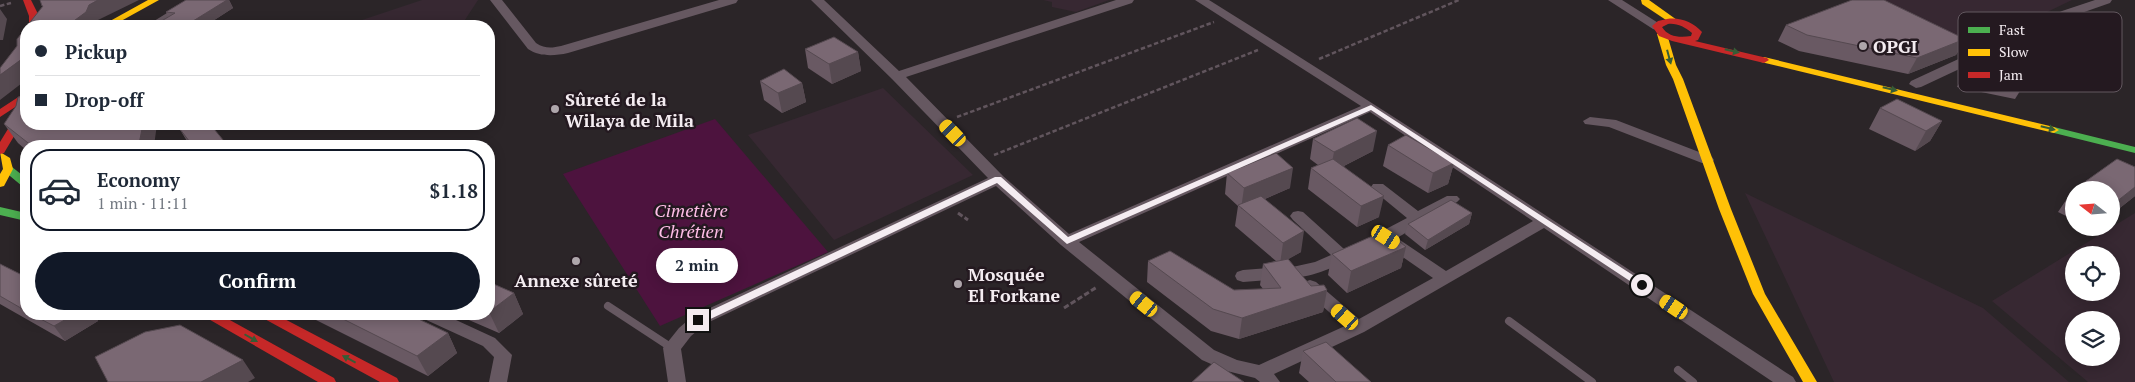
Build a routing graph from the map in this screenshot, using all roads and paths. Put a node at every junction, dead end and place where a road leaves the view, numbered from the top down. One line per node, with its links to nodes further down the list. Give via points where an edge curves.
1 (27, 0): 16 (main road)
2 (155, 0): 17 (main road)
3 (197, 0): 18 (street)
4 (496, 0): 5 (street, via 532,46 548,52)
5 (732, 0)
6 (817, 0): 26 (street)
7 (1128, 0): 26 (street)
8 (1201, 0): 25 (street)
9 (1459, 0): 25 (path)
10 (2106, 0): 15 (street)
11 (1616, 1): 12 (street); 21 (street)
12 (1645, 1): 20 (main road)
13 (12, 3): 14 (path)
14 (0, 6)
15 (2072, 12)
16 (35, 20)
17 (117, 20)
18 (162, 20)
19 (1222, 20): 35 (path)
20 (1672, 20): 21 (main road, via 1662,22); 22 (main road, via 1699,30 1695,38)
21 (1660, 30): 22 (main road); 27 (main road, one-way to 27)
22 (1683, 47): 27 (main road); 37 (main road, one-way to 37)
23 (1259, 50): 40 (path)
24 (1958, 61): 28 (street)
25 (1304, 65): 32 (street)
26 (897, 76): 40 (street)
27 (1678, 79): 41 (main road)
28 (1911, 82): 29 (main road)
29 (1934, 88)
30 (20, 99): 33 (main road)
31 (1998, 104): 37 (main road)
32 (1371, 107): 52 (street); 54 (street)
33 (0, 114)
34 (20, 118): 38 (main road)
35 (952, 119)
36 (1590, 121): 41 (street, via 1611,123)
37 (2134, 147)
38 (0, 151)
39 (0, 155): 42 (main road, via 6,160)
40 (980, 160): 44 (street)
41 (1707, 160): 79 (main road, via 1759,294)
42 (8, 169): 43 (main road); 45 (main road)
43 (20, 179)
44 (998, 179): 54 (street); 68 (street, via 698,320)
45 (0, 184)
46 (1378, 187): 51 (street)
47 (1452, 199): 51 (street)
48 (0, 211): 49 (main road)
49 (20, 216)
50 (1298, 216): 55 (street)
51 (1417, 218): 53 (street)
52 (1545, 221): 58 (street); 78 (street)
53 (1386, 237): 55 (street); 58 (street)
54 (1067, 241): 71 (street, via 1208,355)
55 (1342, 256): 56 (street, via 1320,267)
56 (1294, 272): 57 (street); 66 (street)
57 (1243, 276)
58 (1446, 278): 66 (street)
59 (1097, 287): 61 (path)
60 (608, 306): 68 (lane)
61 (1064, 308)
62 (220, 320): 72 (main road, one-way to 72)
63 (276, 320): 73 (main road, one-way to 63)
64 (441, 320): 74 (street, via 490,342 503,355)
65 (1509, 321): 76 (lane)
66 (1358, 328): 67 (street)
67 (1318, 344): 69 (street); 71 (street)
68 (672, 348): 75 (street)
69 (1334, 356)
70 (1678, 370): 77 (lane)
71 (1266, 377)
72 (329, 382)
73 (392, 382)
74 (498, 382)
75 (677, 382)
76 (1592, 382)
77 (1693, 382)
78 (1787, 382)
79 (1810, 382)

